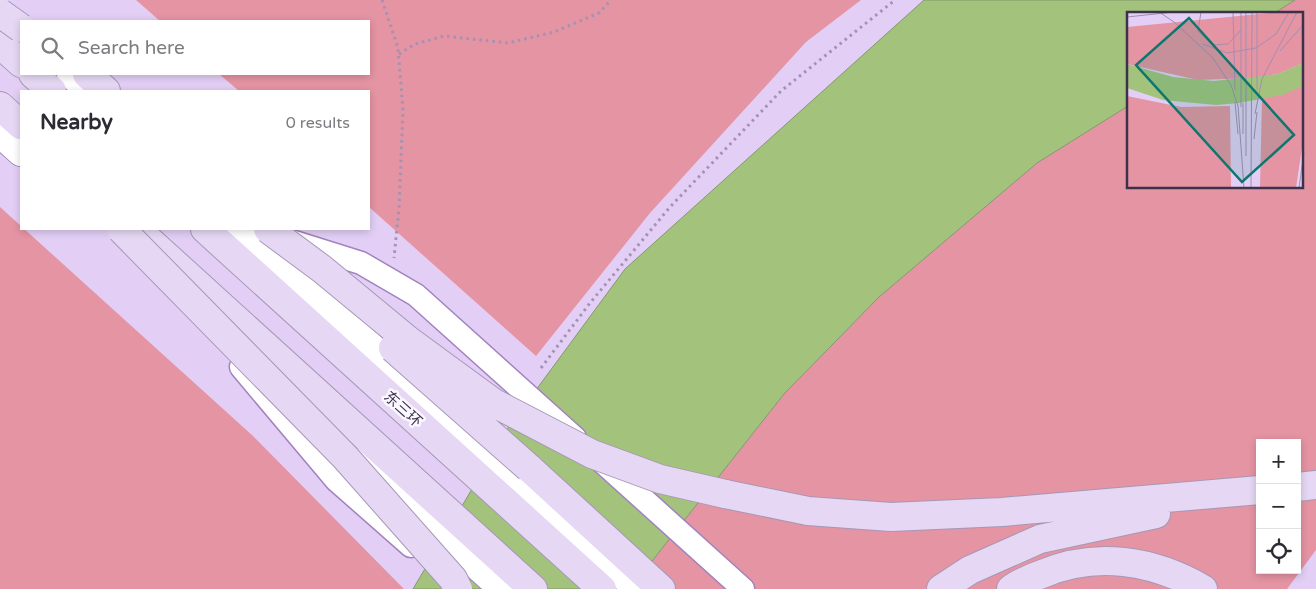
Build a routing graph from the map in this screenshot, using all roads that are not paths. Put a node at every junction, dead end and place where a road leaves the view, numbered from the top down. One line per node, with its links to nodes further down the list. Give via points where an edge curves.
1 (0, 12): 2 (highway, bridge)
2 (20, 27)
3 (0, 44): 4 (highway)
4 (20, 62)
5 (34, 75): 8 (highway)
6 (71, 75): 9 (main road)
7 (88, 75): 10 (highway)
8 (51, 90)
9 (89, 90)
10 (105, 90)
11 (9, 120): 12 (main road)
12 (20, 149)
13 (107, 230): 21 (main road)
14 (122, 230): 26 (highway, bridge, via 344,457)
15 (137, 230): 28 (highway)
16 (206, 230): 29 (highway, 东三环)
17 (242, 230): 30 (main road)
18 (254, 230): 32 (street, bridge, via 361,263 416,295)
19 (259, 230): 31 (highway, bridge)
20 (269, 230): 24 (highway, bridge, via 408,340 494,403 592,454 660,478 808,510 891,517 1002,512)
21 (185, 301): 26 (street, bridge, via 336,480); 27 (main road)
22 (1316, 485): 23 (highway)
23 (1301, 486)
24 (1256, 491)
25 (1256, 492): 33 (highway, via 1040,539 970,570)
26 (459, 589)
27 (503, 589)
28 (532, 589)
29 (602, 589)
30 (638, 589)
31 (661, 589)
32 (743, 589)
33 (941, 589)
34 (1011, 589): 35 (highway, via 1060,566 1120,560 1179,575)
35 (1203, 589)

